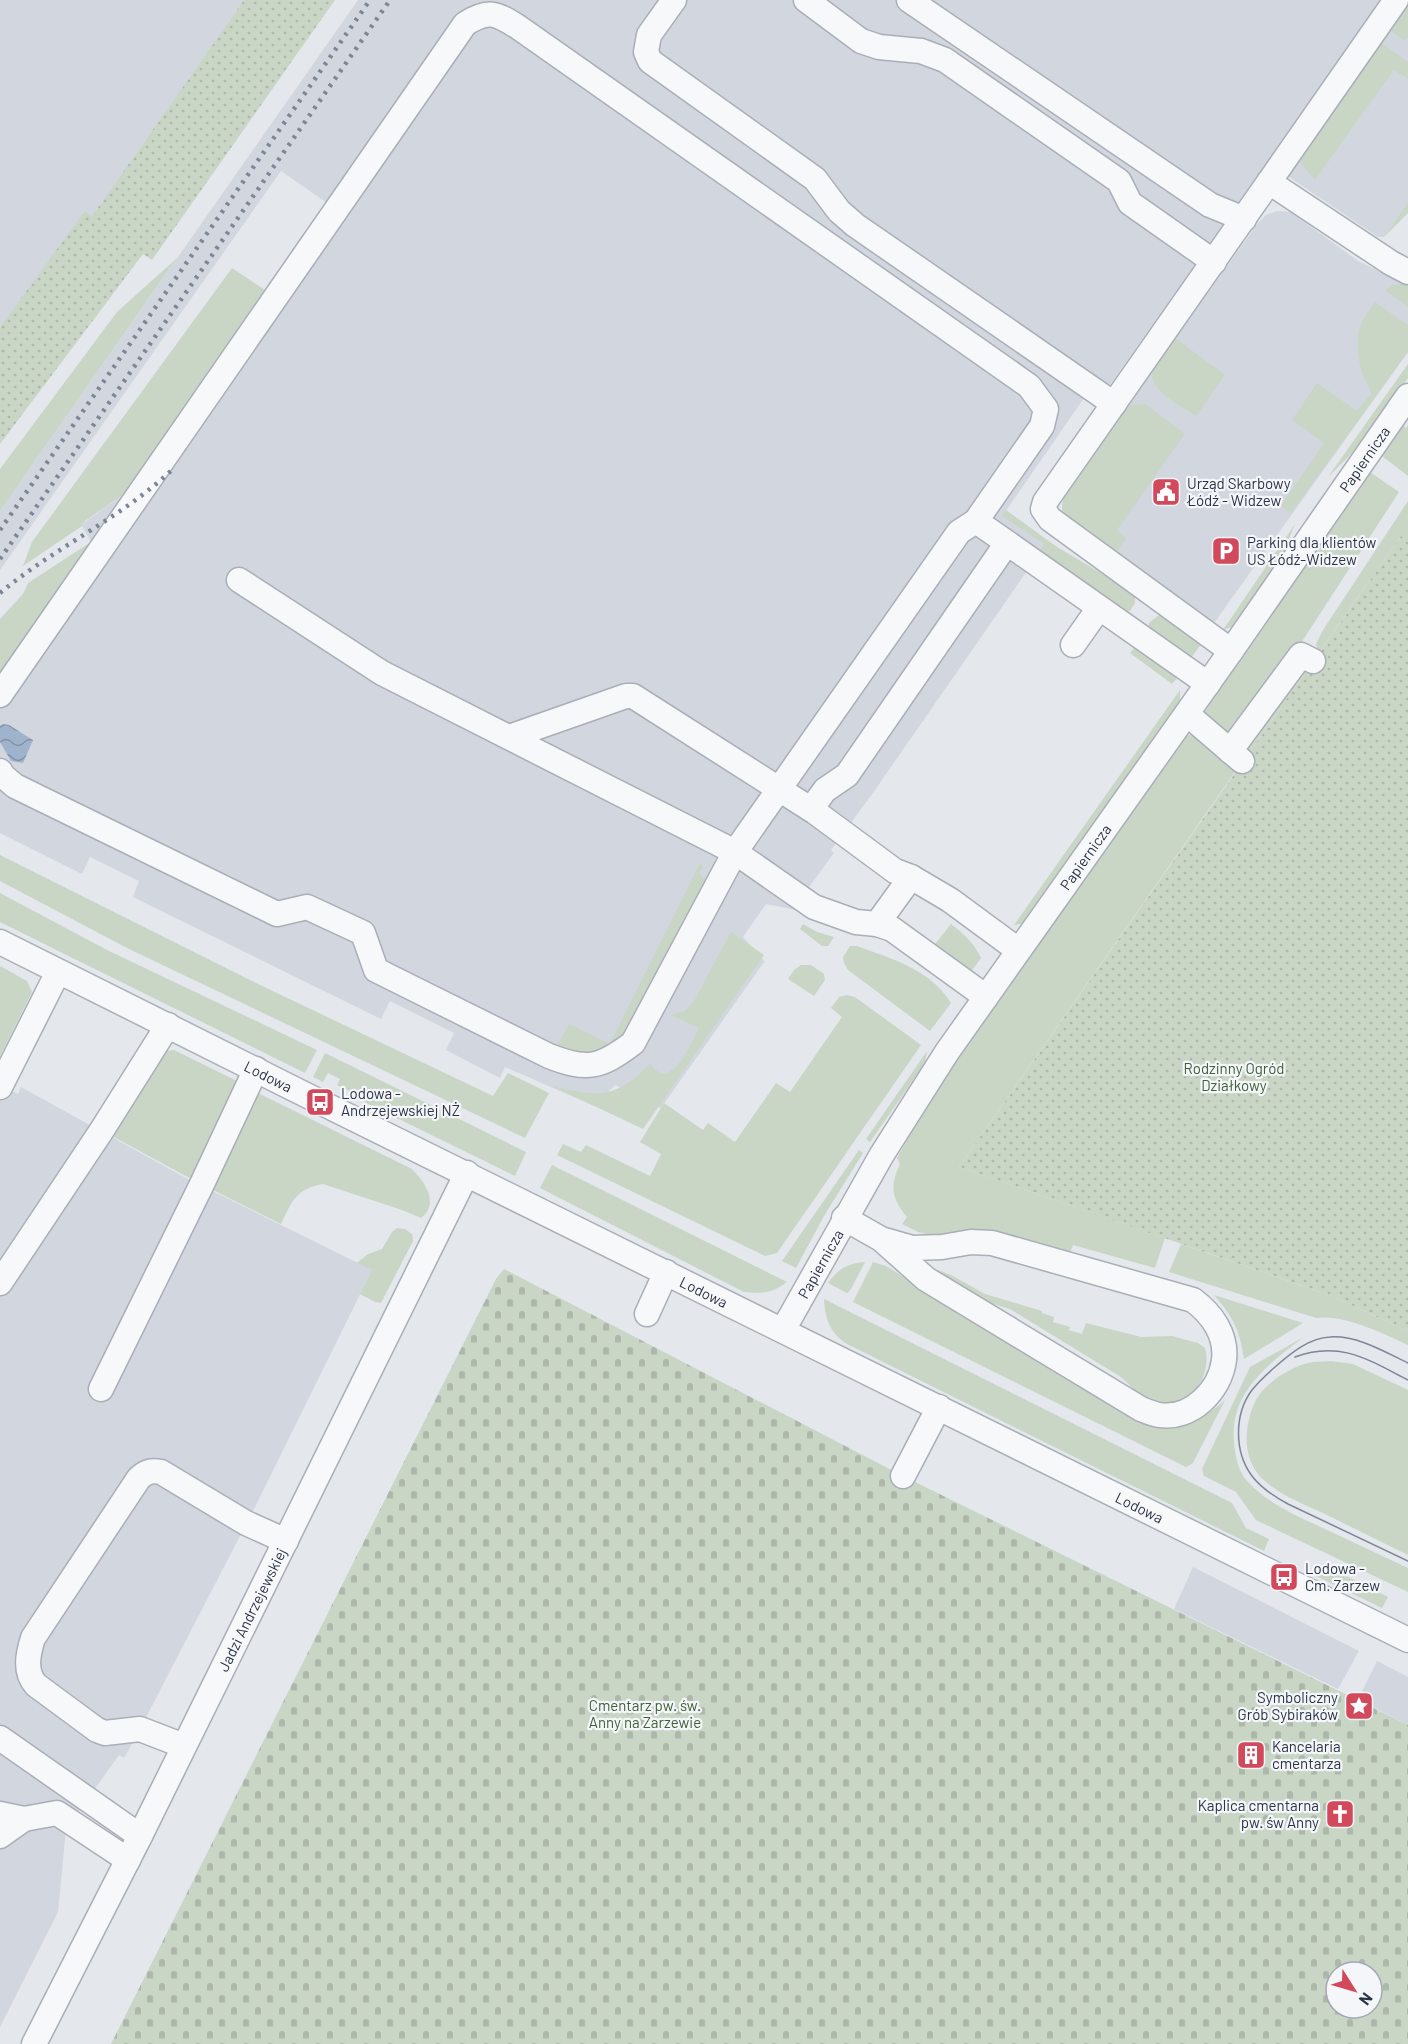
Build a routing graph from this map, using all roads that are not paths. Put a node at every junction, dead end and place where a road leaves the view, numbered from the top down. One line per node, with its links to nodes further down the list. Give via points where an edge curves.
1 (674, 0): 10 (street, via 649,34 646,52 650,61 815,179 839,212 855,225)
2 (806, 0): 7 (street, via 861,41 921,51 945,60 1119,180 1130,203)
3 (909, 0): 6 (street, via 1210,205)
4 (1396, 0): 5 (street)
5 (1269, 182): 6 (street); 8 (street)
6 (1244, 219): 7 (street)
7 (1214, 262): 10 (street)
8 (1408, 272)
9 (1408, 396): 16 (street, Papiernicza)
10 (1114, 404): 16 (street, via 1046,502 1045,514)
11 (976, 521): 12 (street); 19 (street, via 1042,426 1046,409 1029,386 518,27 490,13 478,15 465,24); 23 (street, via 959,532)
12 (1007, 543): 14 (street); 24 (street, via 847,775 829,786)
13 (239, 580): 21 (street, via 382,673)
14 (1099, 608): 15 (street); 18 (street)
15 (1073, 645)
16 (1231, 651): 18 (street, Papiernicza)
17 (1313, 661): 20 (street, via 1301,655 1237,756)
18 (1208, 684): 20 (street, Papiernicza)
19 (0, 695)
20 (1186, 714): 29 (street, Papiernicza)
21 (509, 737): 23 (street, via 633,696); 25 (street)
22 (0, 771): 25 (street, via 15,786 278,914 308,907 363,933 376,970 571,1065 598,1064 633,1044)
23 (780, 789): 24 (street); 25 (street)
24 (811, 809): 26 (street, via 896,871)
25 (735, 852): 27 (street, via 814,907 856,922)
26 (911, 877): 27 (street); 29 (street)
27 (877, 924): 31 (street, via 903,936)
28 (0, 942): 30 (street, Lodowa)
29 (1018, 950): 31 (street, Papiernicza)
30 (58, 972): 32 (street, Lodowa); 34 (street)
31 (986, 997): 36 (street, Papiernicza, via 880,1156)
32 (168, 1025): 33 (street, Lodowa); 39 (street)
33 (256, 1069): 35 (street, Lodowa); 42 (street)
34 (0, 1087)
35 (467, 1173): 38 (street, Lodowa); 45 (street, Jadzi Andrzejewskiej)
36 (844, 1218): 37 (street); 41 (street, Papiernicza)
37 (880, 1239): 37 (street, via 926,1279 1141,1409 1174,1415 1194,1408 1218,1380 1224,1360 1223,1343 1217,1325 1193,1300 992,1243 912,1248)
38 (666, 1272): 40 (street); 41 (street, Lodowa)
39 (0, 1283)
40 (646, 1314)
41 (783, 1330): 43 (street, Lodowa)
42 (101, 1389)
43 (939, 1407): 44 (street); 46 (street, Lodowa)
44 (903, 1476)
45 (286, 1541): 48 (street, Jadzi Andrzejewskiej); 48 (street, via 246,1523 161,1472 144,1473 33,1638 30,1678 97,1730 105,1733 140,1729)
46 (1408, 1640)
47 (0, 1738): 52 (street)
48 (184, 1746): 52 (street, Jadzi Andrzejewskiej)
49 (0, 1814): 50 (street)
50 (24, 1819): 51 (street); 53 (street, via 57,1813)
51 (0, 1836)
52 (140, 1836): 53 (street, Jadzi Andrzejewskiej)
53 (128, 1860): 54 (street, Jadzi Andrzejewskiej)
54 (34, 2044)

